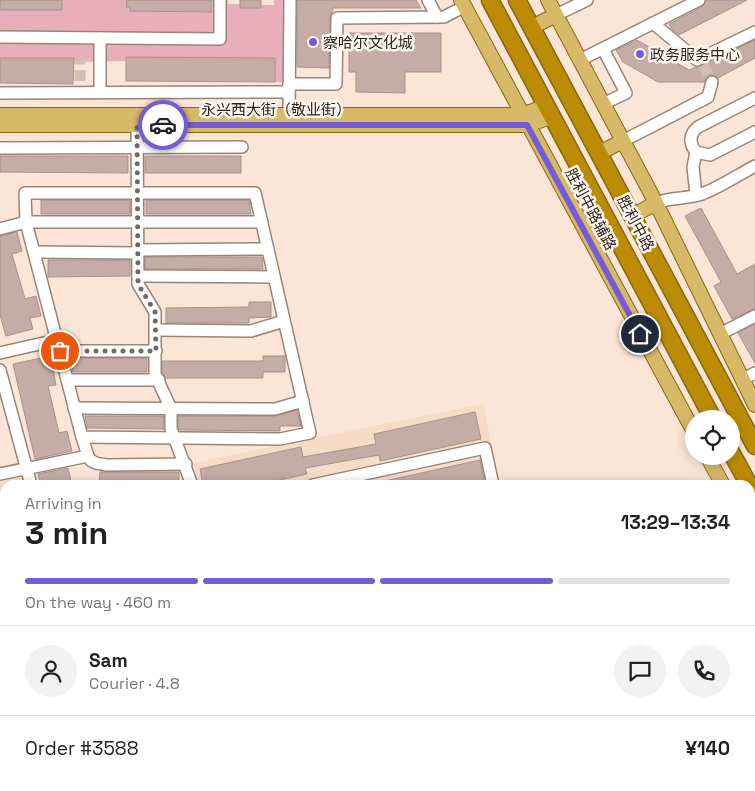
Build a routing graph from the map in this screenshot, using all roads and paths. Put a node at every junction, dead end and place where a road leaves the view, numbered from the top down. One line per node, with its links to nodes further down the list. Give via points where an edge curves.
1 (220, 0): 16 (street, via 220,38)
2 (290, 0): 20 (street)
3 (428, 0): 11 (street)
4 (490, 0): 25 (highway, 胜利中路)
5 (517, 0): 13 (highway, 胜利中路)
6 (548, 0): 10 (main road)
7 (587, 0): 10 (street)
8 (699, 0): 12 (street)
9 (463, 3): 11 (street, via 444,17); 28 (main road, 胜利中路辅路)
10 (556, 15): 13 (main road); 18 (main road)
11 (437, 17): 20 (street, via 337,18 336,84)
12 (653, 23): 14 (street, via 694,59 702,62); 17 (street)
13 (532, 27): 37 (highway, 胜利中路)
14 (755, 32)
15 (0, 37): 16 (street)
16 (100, 38): 21 (street)
17 (602, 49): 18 (street); 24 (street, via 626,93)
18 (580, 60): 24 (main road)
19 (712, 82): 32 (street, via 708,97)
20 (289, 88): 21 (street); 26 (street)
21 (100, 92): 22 (street, via 80,87)
22 (0, 93)
23 (755, 98): 36 (street, via 695,130 691,139)
24 (603, 104): 32 (main road)
25 (548, 112): 28 (main road, 永兴西大街（敬业街）); 69 (highway, 胜利中路)
26 (288, 114): 27 (main road, 永兴西大街（敬业街）); 28 (main road, 永兴西大街（敬业街）)
27 (0, 116)
28 (524, 120): 30 (main road, 永兴西大街（敬业街）); 68 (main road, 胜利中路辅路)
29 (0, 125): 30 (main road, 永兴西大街（敬业街）)
30 (137, 125): 33 (street)
31 (755, 132): 36 (street, via 710,155)
32 (623, 141): 37 (main road); 41 (main road)
33 (137, 147): 34 (street); 35 (street); 39 (street)
34 (242, 147)
35 (0, 148)
36 (696, 152): 40 (street, via 693,167)
37 (599, 153): 42 (highway, 胜利中路)
38 (755, 166): 40 (street)
39 (137, 193): 43 (street, via 25,193); 44 (street); 45 (street, via 255,193)
40 (696, 195): 41 (street)
41 (656, 203): 42 (main road); 55 (main road)
42 (632, 216): 65 (highway, 胜利中路)
43 (26, 222): 44 (street); 46 (street); 49 (street)
44 (137, 222): 45 (street); 48 (street)
45 (262, 222): 47 (street)
46 (0, 228)
47 (268, 249): 48 (street); 51 (street)
48 (137, 251): 49 (street); 50 (street)
49 (34, 252): 56 (street)
50 (138, 276): 51 (street); 54 (street, via 138,284 155,312)
51 (274, 277): 53 (street)
52 (755, 316): 55 (street)
53 (284, 321): 54 (street, via 251,331); 64 (street)
54 (156, 330): 57 (street)
55 (720, 334): 60 (main road)
56 (58, 345): 57 (street); 58 (street); 61 (street)
57 (156, 351): 62 (street, via 155,374)
58 (0, 353)
59 (0, 370): 78 (street)
60 (749, 376): 63 (main road)
61 (67, 380): 62 (street); 66 (street)
62 (158, 380): 67 (street)
63 (752, 400): 65 (main road)
64 (303, 401): 67 (street, via 275,409); 72 (street, via 310,433 280,439)
65 (732, 403): 70 (highway); 73 (highway, 胜利中路)
66 (74, 408): 67 (street); 71 (street)
67 (171, 409): 72 (street, via 171,429)
68 (694, 410)
69 (695, 410)
70 (721, 410)
71 (82, 436): 72 (street); 74 (street)
72 (176, 438): 75 (street)
73 (755, 446)
74 (88, 456): 75 (street, via 96,463 108,464); 78 (street)
75 (186, 464): 81 (street)
76 (712, 465): 84 (main road)
77 (738, 465): 85 (highway)
78 (26, 468): 79 (street); 80 (street)
79 (0, 474)
80 (30, 480)
81 (191, 480)
82 (342, 480): 83 (street, via 484,448)
83 (492, 480)
84 (719, 480)
85 (746, 480)

